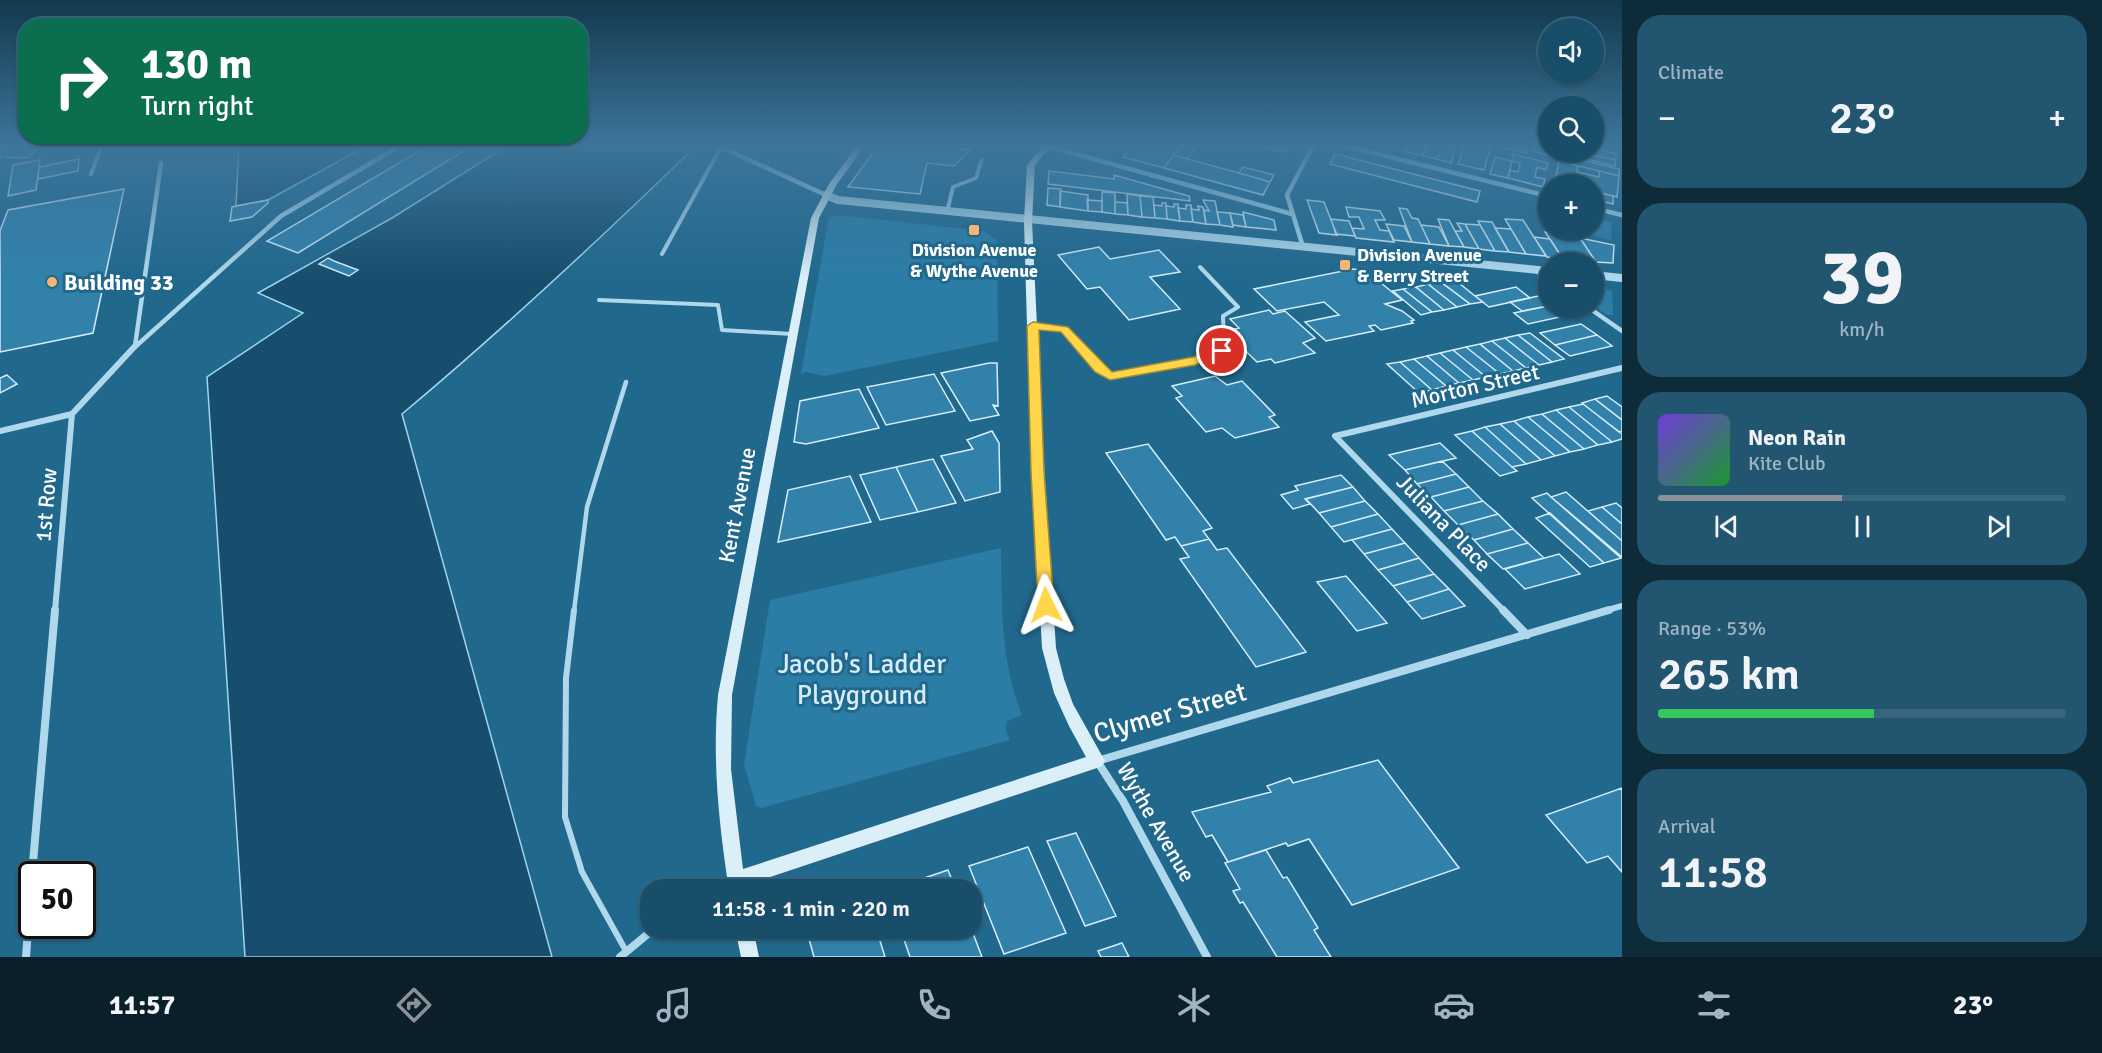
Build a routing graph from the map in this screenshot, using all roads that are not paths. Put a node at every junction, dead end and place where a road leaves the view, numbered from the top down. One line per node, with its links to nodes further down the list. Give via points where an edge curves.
1 (156, 189): 31 (street)
2 (327, 189): 31 (street, via 281,216)
3 (698, 189): 19 (lane)
4 (812, 189): 12 (street)
5 (830, 189): 12 (main road, Kent Avenue)
6 (953, 189): 14 (lane)
7 (1029, 189): 17 (main road, Wythe Avenue)
8 (1205, 189): 15 (street)
9 (1290, 189): 15 (street, via 1287,195)
10 (1518, 189): 11 (street)
11 (1538, 194)
12 (826, 195): 14 (street, via 838,200); 30 (main road, Kent Avenue, via 815,218)
13 (1604, 211): 16 (street)
14 (947, 212): 17 (street)
15 (1292, 213): 18 (street)
16 (1622, 215)
17 (1028, 220): 18 (street); 28 (main road, Wythe Avenue)
18 (1303, 247): 21 (street)
19 (662, 254)
20 (1200, 267): 28 (lane, via 1238,307 1223,316 1222,351 1195,361 1110,376 1064,329)
21 (1533, 269): 22 (street); 23 (street)
22 (1538, 270)
23 (1538, 272)
24 (1604, 276): 25 (street)
25 (1622, 278)
26 (599, 300): 30 (lane, via 718,304 722,330)
27 (1603, 318): 29 (street)
28 (1033, 326): 39 (main road, Wythe Avenue, via 1049,648 1053,673 1069,716)
29 (1622, 331)
30 (792, 333): 41 (main road, Kent Avenue, via 724,703 723,787)
31 (135, 346): 34 (street)
32 (1622, 368): 36 (street, Morton Street)
33 (626, 382): 46 (lane, via 587,507 566,678 565,817 582,872)
34 (72, 414): 35 (street); 40 (street, 1st Row)
35 (0, 431)
36 (1335, 436): 38 (street, Juliana Place)
37 (1622, 606): 38 (street, Clymer Street)
38 (1527, 634): 39 (street, Clymer Street)
39 (1097, 761): 42 (main road, Clymer Street); 49 (street, Wythe Avenue, via 1123,801)
40 (33, 861)
41 (736, 879)
42 (754, 879)
43 (27, 939): 47 (street, 1st Row)
44 (641, 939): 46 (street)
45 (746, 939): 48 (main road)
46 (623, 954)
47 (26, 957)
48 (750, 957)
49 (1207, 957)

